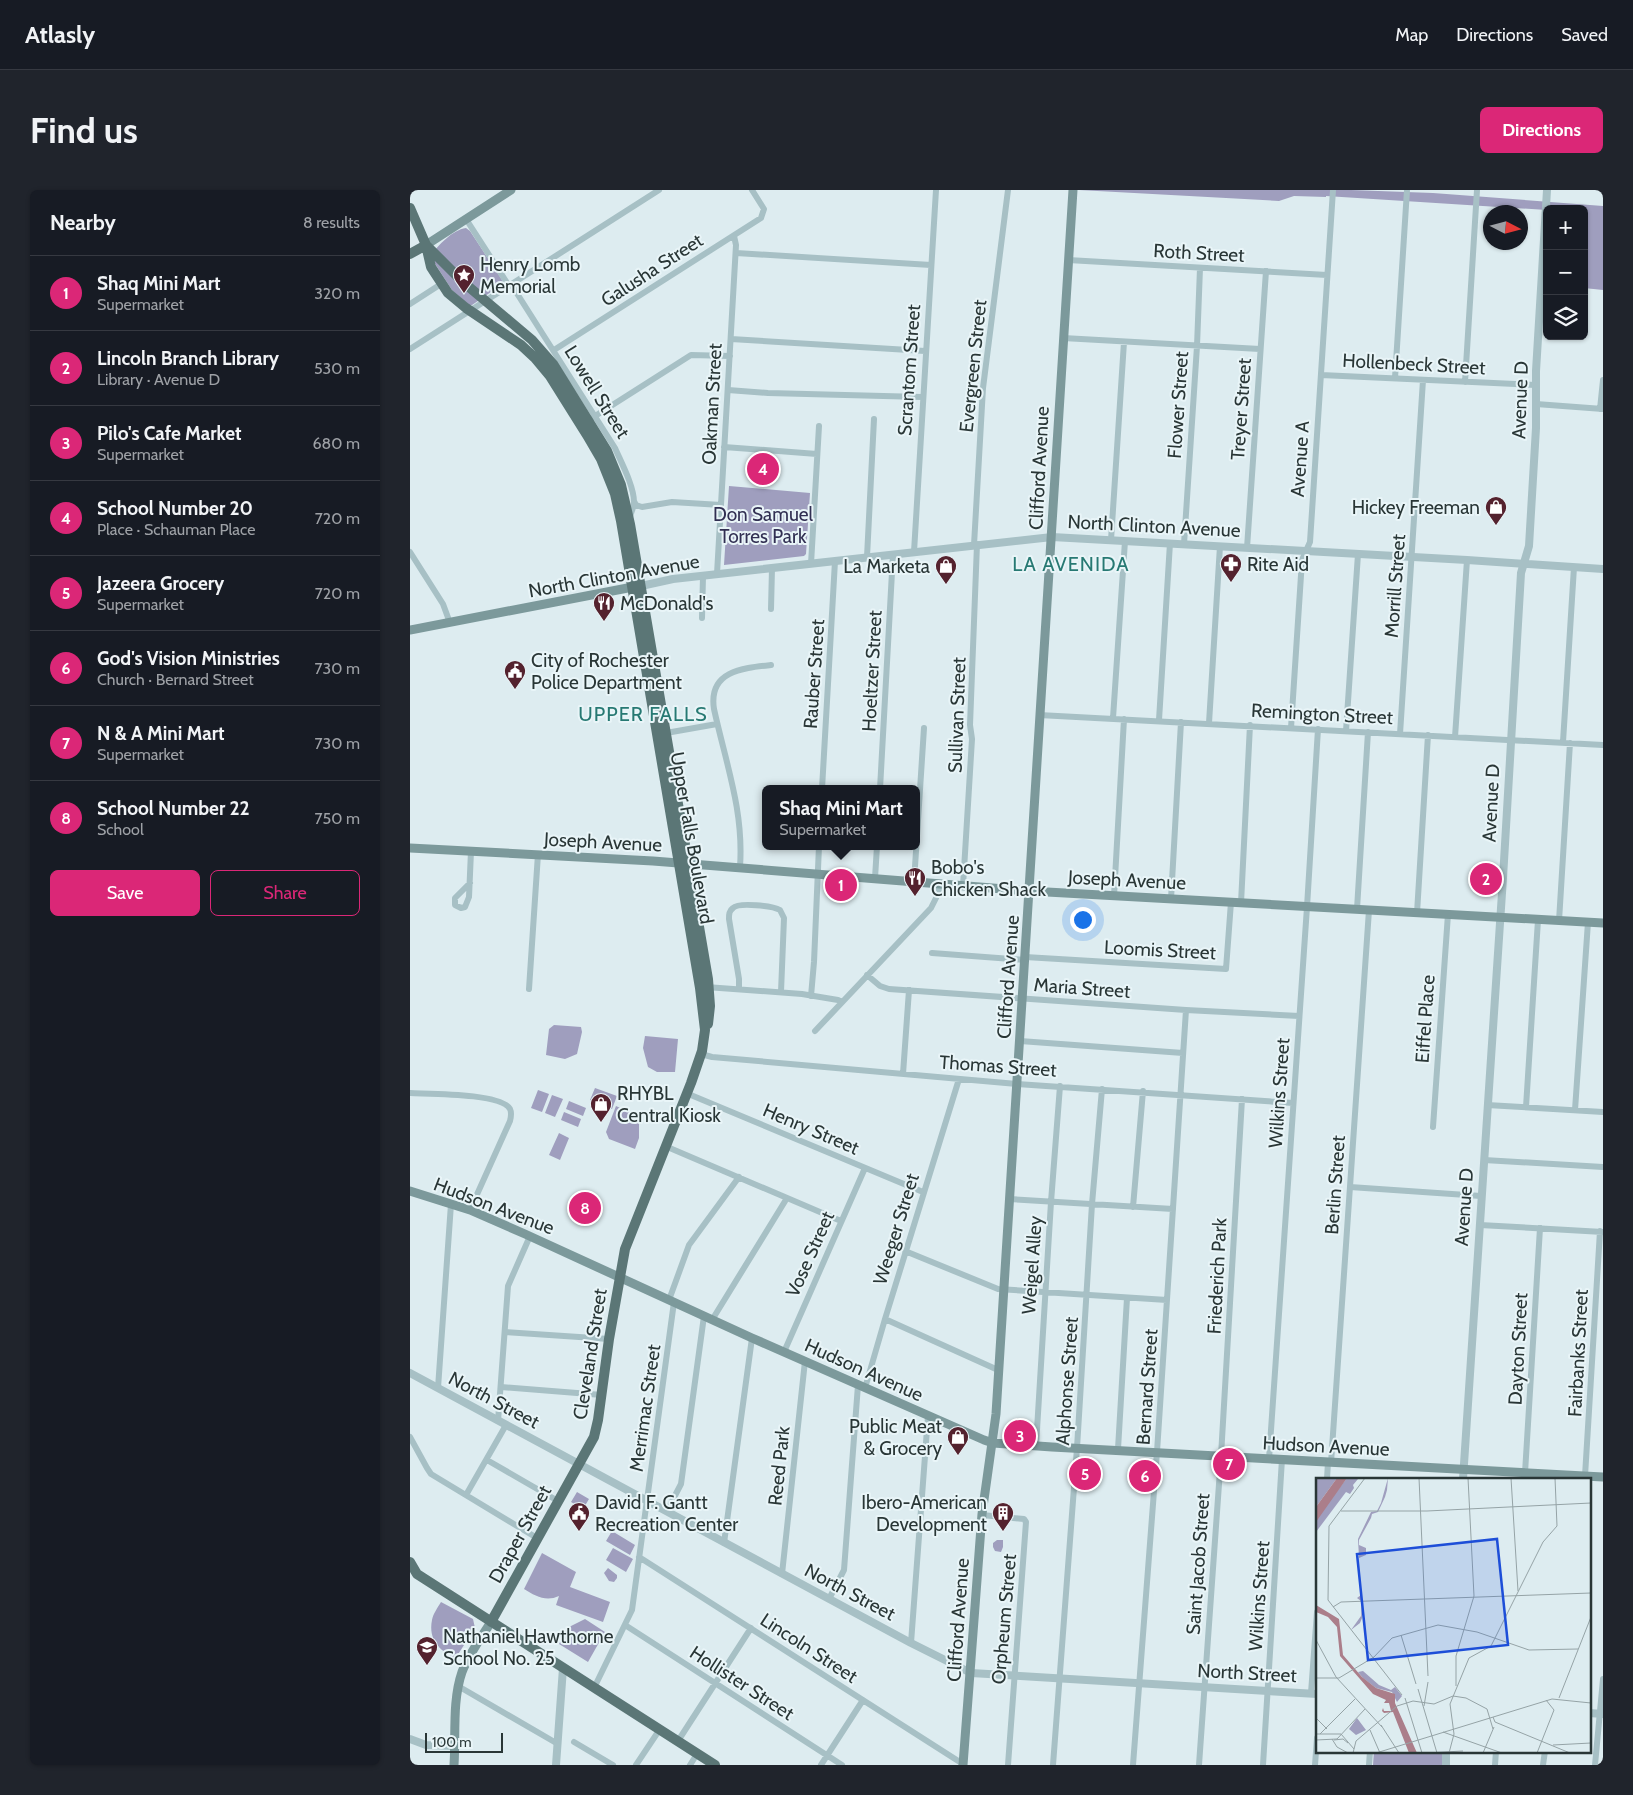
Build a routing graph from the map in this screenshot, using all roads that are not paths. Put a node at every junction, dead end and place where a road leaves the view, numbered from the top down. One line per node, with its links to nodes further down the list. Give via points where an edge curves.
1 (511, 190): 12 (main road)
2 (659, 190): 23 (street)
3 (752, 190): 13 (street, Galusha Street, via 763,207 762,218)
4 (936, 190): 18 (street, Scrantom Street)
5 (1008, 190): 58 (street, Evergreen Street, via 983,388)
6 (1073, 190): 17 (main road, Clifford Avenue)
7 (1333, 190): 21 (street, Avenue A)
8 (1407, 190): 37 (street)
9 (1477, 190): 40 (street)
10 (1547, 190): 41 (street, Avenue D)
11 (410, 208): 14 (main road)
12 (466, 219): 14 (main road); 23 (street, Lowell Street)
13 (734, 236): 15 (street, Oakman Street); 33 (street, Galusha Street)
14 (426, 245): 16 (main road); 22 (main road, Upper Falls Boulevard, via 431,267); 24 (main road, Upper Falls Boulevard)
15 (736, 253): 18 (street); 28 (street, Oakman Street)
16 (410, 254)
17 (1068, 260): 19 (street, Roth Street); 27 (main road, Clifford Avenue)
18 (931, 265): 34 (street, Scrantom Street)
19 (1200, 268): 20 (street, Roth Street); 30 (street, Flower Street)
20 (1266, 271): 21 (street, Roth Street); 32 (street, Treyer Street)
21 (1327, 275): 36 (street, Avenue A)
22 (441, 284): 25 (street); 26 (main road, Upper Falls Boulevard)
23 (510, 285): 24 (street); 33 (street, Lowell Street)
24 (485, 301): 26 (street); 47 (main road, Upper Falls Boulevard, via 544,353)
25 (410, 304)
26 (469, 311): 31 (street); 47 (main road, Upper Falls Boulevard, via 532,354)
27 (1063, 338): 29 (street); 54 (main road, Clifford Avenue)
28 (731, 339): 34 (street); 35 (street, Oakman Street)
29 (1124, 342): 30 (street); 55 (street)
30 (1197, 346): 32 (street); 59 (street, Flower Street)
31 (410, 349)
32 (1260, 349): 61 (street, Treyer Street)
33 (554, 350): 47 (street, Lowell Street)
34 (925, 351): 43 (street, Scrantom Street)
35 (730, 356): 42 (street, Oakman Street); 47 (street, via 691,354)
36 (1321, 375): 37 (street, Hollenbeck Street); 62 (street, Avenue A, via 1310,542)
37 (1395, 378): 38 (street, Hollenbeck Street)
38 (1423, 380): 40 (street, Hollenbeck Street); 68 (street, Morrill Street)
39 (1603, 380): 45 (street)
40 (1465, 382): 41 (street, Hollenbeck Street)
41 (1536, 385): 44 (street, Avenue D)
42 (728, 390): 43 (street); 49 (street, Oakman Street)
43 (922, 397): 64 (street, Scrantom Street)
44 (1536, 404): 45 (street); 71 (street, Avenue D, via 1528,546)
45 (1602, 409)
46 (874, 419): 67 (street)
47 (589, 420): 51 (street, Lowell Street, via 618,454); 53 (main road, Upper Falls Boulevard, via 614,467 624,493); 78 (main road, Upper Falls Boulevard, via 614,494)
48 (819, 426): 50 (street)
49 (724, 447): 50 (street); 52 (street, Oakman Street)
50 (817, 454): 72 (street)
51 (634, 501): 52 (street, via 642,507 672,502); 53 (street, Lowell Street)
52 (721, 505): 76 (street, Oakman Street)
53 (630, 524): 78 (main road, Upper Falls Boulevard)
54 (1052, 537): 55 (street, North Clinton Avenue); 58 (street, North Clinton Avenue); 84 (main road, Clifford Avenue)
55 (1111, 540): 56 (street, North Clinton Avenue)
56 (1125, 541): 57 (street, North Clinton Avenue); 85 (street)
57 (1170, 543): 59 (street, North Clinton Avenue); 87 (street)
58 (976, 544): 64 (street, North Clinton Avenue); 120 (street, Sullivan Street, via 972,740)
59 (1184, 544): 60 (street, North Clinton Avenue)
60 (1220, 546): 61 (street, North Clinton Avenue); 89 (street)
61 (1247, 548): 62 (street, North Clinton Avenue)
62 (1306, 551): 66 (street, North Clinton Avenue); 93 (street, Avenue A, via 1302,560)
63 (410, 552): 81 (street, via 443,604)
64 (914, 552): 65 (street, North Clinton Avenue)
65 (893, 554): 67 (street, North Clinton Avenue); 105 (street, Hoeltzer Street)
66 (1358, 554): 68 (street, North Clinton Avenue); 95 (street)
67 (867, 557): 70 (street, North Clinton Avenue)
68 (1412, 557): 69 (street, North Clinton Avenue); 98 (street, Morrill Street)
69 (1467, 560): 71 (street, North Clinton Avenue); 100 (street)
70 (835, 561): 72 (street, North Clinton Avenue); 104 (street, Rauber Street)
71 (1524, 563): 73 (street, North Clinton Avenue); 101 (street, Avenue D)
72 (811, 564): 74 (street, North Clinton Avenue)
73 (1574, 567): 75 (street, North Clinton Avenue); 102 (street)
74 (772, 568): 76 (street, North Clinton Avenue); 79 (street)
75 (1603, 569)
76 (717, 574): 77 (street, North Clinton Avenue)
77 (703, 576): 78 (street, North Clinton Avenue); 80 (street)
78 (636, 586): 81 (main road, North Clinton Avenue); 97 (main road, Upper Falls Boulevard); 113 (main road, Upper Falls Boulevard)
79 (771, 609)
80 (702, 618)
81 (450, 623): 82 (main road, North Clinton Avenue)
82 (410, 630)
83 (771, 665): 90 (street, via 738,670 724,678 714,695)
84 (1039, 715): 85 (street, Remington Street); 121 (main road, Clifford Avenue)
85 (1113, 718): 86 (street, Remington Street)
86 (1124, 718): 87 (street, Remington Street); 122 (street)
87 (1158, 720): 88 (street, Remington Street)
88 (1181, 722): 89 (street, Remington Street); 123 (street)
89 (1209, 723): 91 (street, Remington Street)
90 (717, 724): 97 (street); 114 (street, via 739,816)
91 (1250, 726): 93 (street, Remington Street); 124 (street)
92 (924, 728): 106 (street)
93 (1291, 728): 94 (street, Remington Street)
94 (1318, 729): 95 (street, Remington Street); 125 (street, Wilkins Street)
95 (1346, 731): 96 (street, Remington Street)
96 (1368, 732): 98 (street, Remington Street); 126 (street)
97 (666, 733): 113 (main road, Upper Falls Boulevard)
98 (1400, 734): 99 (street, Remington Street)
99 (1428, 735): 100 (street, Remington Street); 128 (street)
100 (1455, 737): 101 (street, Remington Street)
101 (1511, 740): 102 (street, Remington Street); 130 (street, Avenue D)
102 (1566, 743): 103 (street, Remington Street); 132 (street)
103 (1603, 745)
104 (822, 785)
105 (880, 785)
106 (920, 790)
107 (410, 848): 111 (main road, Joseph Avenue)
108 (819, 850): 115 (street)
109 (877, 850): 116 (street)
110 (916, 850): 117 (street)
111 (471, 851): 112 (main road, Joseph Avenue); 118 (street)
112 (538, 854): 113 (main road, Joseph Avenue); 139 (street)
113 (683, 864): 114 (main road, Joseph Avenue); 138 (main road, Upper Falls Boulevard)
114 (740, 868): 115 (main road, Joseph Avenue)
115 (817, 874): 116 (main road, Joseph Avenue); 143 (street)
116 (875, 878): 117 (main road, Joseph Avenue)
117 (914, 882): 119 (main road, Joseph Avenue)
118 (470, 883)
119 (940, 884): 120 (main road, Joseph Avenue); 137 (street, via 932,906)
120 (963, 886): 121 (main road, Joseph Avenue)
121 (1030, 891): 122 (main road, Joseph Avenue); 136 (main road, Clifford Avenue)
122 (1114, 896): 123 (main road, Joseph Avenue)
123 (1171, 899): 124 (main road, Joseph Avenue)
124 (1236, 903): 125 (main road, Joseph Avenue); 136 (street, Loomis Street, via 1226,969)
125 (1308, 907): 126 (main road, Joseph Avenue); 147 (street, Wilkins Street)
126 (1357, 909): 127 (main road, Joseph Avenue)
127 (1369, 910): 128 (main road, Joseph Avenue); 173 (street, Berlin Street)
128 (1417, 912): 129 (main road, Joseph Avenue)
129 (1448, 914): 130 (main road, Joseph Avenue); 167 (street, Eiffel Place)
130 (1500, 917): 131 (main road, Joseph Avenue); 163 (street, Avenue D)
131 (1538, 920): 132 (main road, Joseph Avenue); 164 (street)
132 (1559, 921): 133 (main road, Joseph Avenue)
133 (1588, 922): 134 (main road, Joseph Avenue); 165 (street)
134 (1603, 923)
135 (932, 954): 136 (street)
136 (1025, 959): 144 (main road, Clifford Avenue)
137 (867, 975): 141 (street, Maria Street, via 885,988); 145 (street)
138 (704, 987): 140 (street); 151 (main road, Upper Falls Boulevard, via 705,1030)
139 (529, 989)
140 (739, 989): 142 (street); 142 (street, via 730,911 740,905 773,907 781,911 784,918)
141 (909, 990): 144 (street, Maria Street); 152 (street)
142 (781, 992): 143 (street)
143 (811, 996): 145 (street)
144 (1023, 999): 146 (street, Maria Street); 149 (main road, Clifford Avenue)
145 (842, 1002): 148 (street)
146 (1186, 1010): 147 (street, Maria Street); 150 (street, Bernard Street)
147 (1299, 1016): 162 (street, Wilkins Street)
148 (815, 1030)
149 (1020, 1041): 150 (street); 154 (main road, Clifford Avenue)
150 (1184, 1053): 160 (street, Bernard Street)
151 (701, 1054): 152 (street, Thomas Street); 159 (main road, Upper Falls Boulevard)
152 (903, 1074): 153 (street, Thomas Street)
153 (958, 1079): 154 (street, Thomas Street); 175 (street, Weeger Street)
154 (1017, 1084): 155 (street, Thomas Street); 178 (main road, Clifford Avenue)
155 (1060, 1086): 156 (street, Thomas Street); 179 (street, Weigel Alley)
156 (1102, 1089): 157 (street, Thomas Street); 181 (street, Alphonse Street)
157 (1143, 1091): 160 (street, Thomas Street); 182 (street)
158 (410, 1092): 184 (street, via 488,1098 510,1108 510,1121)
159 (686, 1093): 168 (main road, Upper Falls Boulevard); 171 (street, Henry Street)
160 (1181, 1094): 161 (street, Thomas Street); 183 (street, Bernard Street)
161 (1242, 1099): 162 (street, Thomas Street); 220 (street, Friederich Park)
162 (1293, 1102): 221 (street, Wilkins Street)
163 (1487, 1105): 164 (street); 169 (street, Avenue D)
164 (1526, 1107): 165 (street)
165 (1575, 1110): 166 (street)
166 (1603, 1112)
167 (1433, 1127)
168 (665, 1146): 172 (street); 191 (main road, Upper Falls Boulevard, via 627,1241)
169 (1484, 1160): 170 (street); 176 (street, Avenue D)
170 (1603, 1167)
171 (865, 1168): 175 (street, Henry Street); 185 (street, Vose Street)
172 (739, 1177): 177 (street); 197 (street, Merrimac Street, via 689,1245)
173 (1350, 1186): 176 (street); 225 (street, Berlin Street)
174 (410, 1191): 180 (main road, Hudson Avenue)
175 (923, 1192): 190 (street, Weeger Street)
176 (1481, 1196): 186 (street, Avenue D)
177 (787, 1198): 185 (street); 198 (street)
178 (1009, 1199): 179 (street); 192 (main road, Clifford Avenue)
179 (1051, 1202): 181 (street); 193 (street, Weigel Alley)
180 (451, 1204): 184 (main road, Hudson Avenue); 209 (street)
181 (1092, 1204): 182 (street); 194 (street, Alphonse Street)
182 (1133, 1207): 183 (street)
183 (1173, 1209): 196 (street, Bernard Street)
184 (470, 1210): 189 (main road, Hudson Avenue)
185 (841, 1221): 203 (street, Vose Street)
186 (1480, 1225): 187 (street); 226 (street, Avenue D)
187 (1540, 1228): 188 (street); 227 (street, Dayton Street)
188 (1602, 1232): 228 (street, Fairbanks Street)
189 (530, 1236): 191 (main road, Hudson Avenue); 200 (street, via 508,1286)
190 (905, 1251): 192 (street); 199 (street, Weeger Street)
191 (619, 1277): 197 (main road, Hudson Avenue); 202 (main road, Cleveland Street)
192 (1003, 1290): 193 (street); 205 (main road, Clifford Avenue)
193 (1046, 1292): 194 (street); 216 (street, Weigel Alley)
194 (1088, 1295): 195 (street); 217 (street, Alphonse Street)
195 (1128, 1298): 196 (street); 218 (street)
196 (1167, 1300): 219 (street, Bernard Street)
197 (672, 1301): 198 (main road, Hudson Avenue); 233 (street, Merrimac Street)
198 (708, 1318): 201 (main road, Hudson Avenue); 235 (street, via 682,1484)
199 (885, 1318): 205 (street); 208 (street, Weeger Street)
200 (505, 1332): 202 (street); 207 (street)
201 (752, 1338): 203 (main road, Hudson Avenue); 238 (street)
202 (609, 1339): 210 (main road, Cleveland Street)
203 (784, 1352): 204 (main road, Hudson Avenue)
204 (805, 1361): 208 (main road, Hudson Avenue); 241 (street, Reed Park)
205 (998, 1370): 215 (main road, Clifford Avenue)
206 (410, 1373): 209 (street, North Street)
207 (501, 1387): 210 (street); 212 (street)
208 (862, 1387): 211 (main road, Hudson Avenue); 242 (street, Weeger Street, via 844,1570)
209 (438, 1388): 212 (street, North Street)
210 (602, 1394): 224 (main road, Cleveland Street, via 597,1429)
211 (928, 1416): 215 (main road, Hudson Avenue); 247 (street)
212 (498, 1421): 213 (street, North Street)
213 (506, 1425): 223 (street); 224 (street, North Street)
214 (410, 1437): 232 (street, via 428,1471)
215 (993, 1443): 216 (main road, Hudson Avenue); 236 (main road, Clifford Avenue)
216 (1036, 1446): 217 (main road, Hudson Avenue)
217 (1078, 1448): 218 (main road, Hudson Avenue); 251 (street, Alphonse Street)
218 (1118, 1449): 219 (main road, Hudson Avenue)
219 (1157, 1452): 220 (main road, Hudson Avenue); 254 (street, Bernard Street)
220 (1221, 1456): 221 (main road, Hudson Avenue); 256 (street, Saint Jacob Street)
221 (1269, 1458): 222 (main road, Hudson Avenue)
222 (1282, 1459): 225 (main road, Hudson Avenue); 258 (street, Wilkins Street)
223 (487, 1460): 232 (street); 234 (street)
224 (580, 1463): 233 (street, North Street); 234 (main road, Draper Street)
225 (1330, 1463): 226 (main road, Hudson Avenue); 231 (street, Berlin Street)
226 (1463, 1474): 227 (main road, Hudson Avenue)
227 (1520, 1475): 229 (main road, Hudson Avenue)
228 (1585, 1476): 229 (main road, Hudson Avenue); 230 (main road, Hudson Avenue)
229 (1566, 1477)
230 (1603, 1477)
231 (1327, 1478)
232 (466, 1495): 237 (street)
233 (647, 1500): 235 (street, North Street); 239 (street, Merrimac Street)
234 (558, 1501): 237 (main road, Draper Street)
235 (667, 1511): 238 (street, North Street)
236 (982, 1516): 249 (main road, Clifford Avenue); 250 (street, Orpheum Street, via 1024,1518 1026,1522)
237 (537, 1538): 243 (main road, Draper Street)
238 (724, 1543): 241 (street, North Street)
239 (639, 1557): 244 (street, Merrimac Street, via 632,1610); 245 (street, Lincoln Street)
240 (410, 1562): 243 (main road, via 417,1574)
241 (782, 1574): 242 (street, North Street)
242 (829, 1599): 247 (street, North Street)
243 (491, 1622): 248 (main road); 255 (main road, via 466,1664)
244 (625, 1625): 253 (street, Hollister Street); 257 (street, Merrimac Street)
245 (751, 1628): 253 (street); 260 (street, Lincoln Street)
246 (1316, 1639): 259 (street)
247 (911, 1643): 249 (street, North Street)
248 (562, 1668): 257 (main road); 266 (street)
249 (971, 1673): 250 (street, North Street); 275 (main road, Clifford Avenue)
250 (1014, 1676): 251 (street, North Street); 284 (street, Orpheum Street)
251 (1060, 1679): 254 (street, North Street); 285 (street, Alphonse Street)
252 (1603, 1679): 261 (street)
253 (715, 1683): 264 (street); 274 (street, Hollister Street)
254 (1139, 1683): 256 (street, North Street); 286 (street, Bernard Street)
255 (458, 1686): 266 (street); 267 (main road)
256 (1205, 1687): 258 (street, North Street); 287 (street, Saint Jacob Street)
257 (594, 1688): 262 (main road)
258 (1268, 1690): 259 (street, North Street); 288 (street, Wilkins Street)
259 (1314, 1693)
260 (863, 1700): 274 (street); 275 (street, Lincoln Street)
261 (1601, 1714): 294 (street)
262 (660, 1729): 264 (main road); 279 (street)
263 (410, 1739): 267 (street, via 426,1745)
264 (678, 1741): 273 (main road)
265 (574, 1742): 278 (street)
266 (558, 1744): 277 (street)
267 (455, 1746): 276 (main road)
268 (1316, 1752): 289 (street)
269 (1370, 1752): 290 (street)
270 (1446, 1752): 291 (street)
271 (1496, 1752): 292 (street)
272 (1545, 1752): 293 (street)
273 (698, 1754): 280 (street); 281 (main road)
274 (827, 1755): 282 (street); 283 (street, Hollister Street)
275 (963, 1764)
276 (454, 1765)
277 (556, 1765)
278 (613, 1765)
279 (636, 1765)
280 (690, 1765)
281 (715, 1765)
282 (821, 1765)
283 (842, 1765)
284 (1008, 1765)
285 (1053, 1765)
286 (1133, 1765)
287 (1198, 1765)
288 (1263, 1765)
289 (1315, 1765)
290 (1369, 1765)
291 (1446, 1765)
292 (1495, 1765)
293 (1544, 1765)
294 (1595, 1765)

